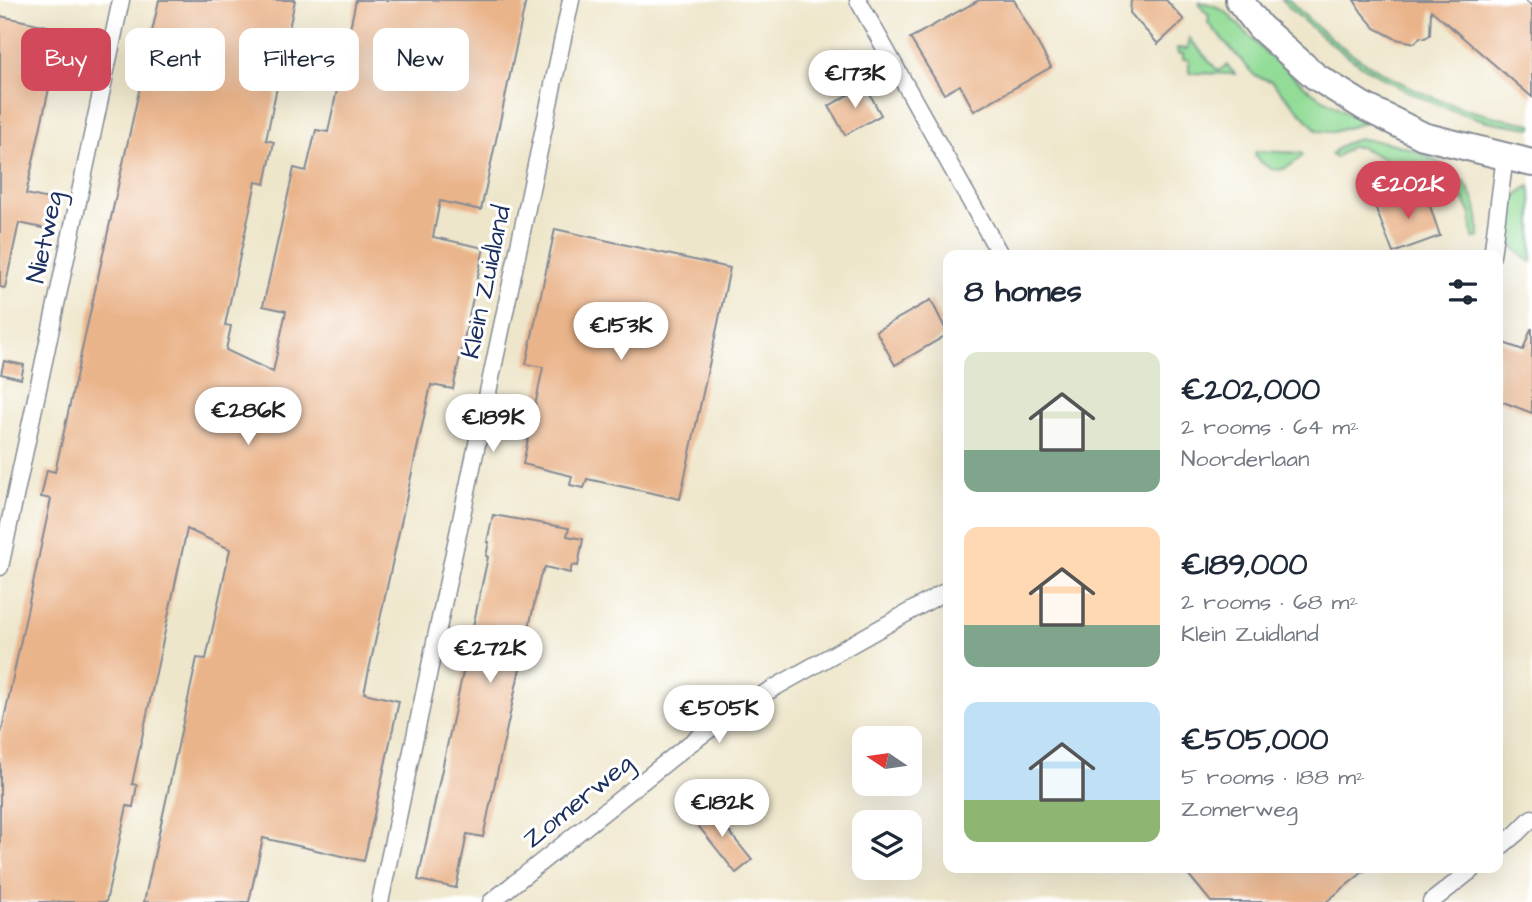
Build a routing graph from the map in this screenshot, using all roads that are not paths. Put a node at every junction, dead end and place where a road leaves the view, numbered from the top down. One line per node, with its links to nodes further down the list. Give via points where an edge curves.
1 (121, 0): 9 (street, Nietweg)
2 (571, 0): 14 (street, Klein Zuidland)
3 (858, 0): 7 (street)
4 (1239, 0): 5 (main road, via 1260,27 1315,76 1363,106 1423,136)
5 (1505, 156): 6 (main road); 8 (street)
6 (1532, 163)
7 (998, 250)
8 (1493, 250)
9 (0, 567)
10 (943, 593): 15 (street, Zomerweg, via 731,714)
11 (1532, 818): 12 (street)
12 (1503, 845)
13 (1468, 873): 16 (street)
14 (380, 902)
15 (491, 902)
16 (1432, 902)

